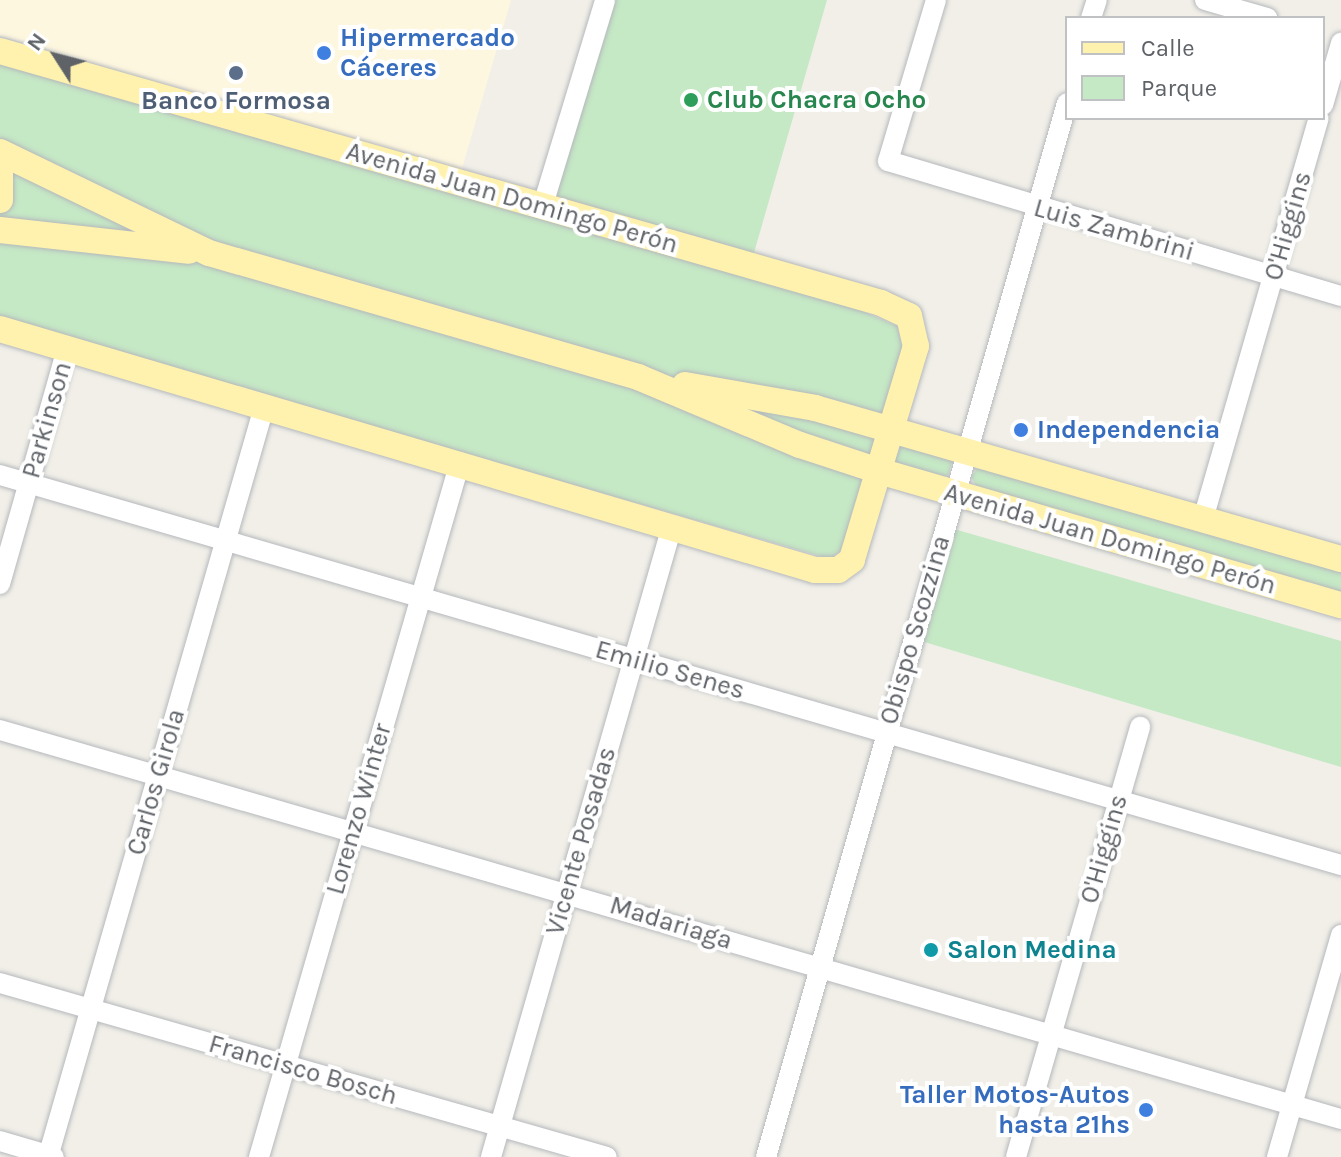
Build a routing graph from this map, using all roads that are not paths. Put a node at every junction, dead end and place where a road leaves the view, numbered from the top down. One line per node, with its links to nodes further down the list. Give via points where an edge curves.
1 (605, 0): 13 (street)
2 (936, 0): 14 (street, Luis Zambrini, via 888,161)
3 (1205, 0): 4 (street)
4 (1260, 16)
5 (1341, 41): 7 (street)
6 (0, 51): 13 (main road, Avenida Juan Domingo Perón)
7 (1325, 98)
8 (1065, 110): 14 (street, Obispo Scozzina)
9 (1318, 120): 17 (street, O'Higgins)
10 (0, 152): 16 (main road, Avenida Juan Domingo Perón)
11 (0, 164): 12 (main road)
12 (0, 200)
13 (542, 208): 23 (main road, Avenida Juan Domingo Perón, via 881,303 909,316 916,346)
14 (1037, 208): 17 (street, Luis Zambrini); 24 (street, Obispo Scozzina)
15 (0, 230): 16 (main road, Avenida Juan Domingo Perón)
16 (209, 253): 21 (main road, Avenida Juan Domingo Perón)
17 (1274, 276): 18 (street, Luis Zambrini); 30 (street, O'Higgins)
18 (1341, 296)
19 (0, 329): 20 (main road)
20 (67, 349): 22 (main road); 28 (street, Parkinson)
21 (638, 377): 23 (main road, Avenida Juan Domingo Perón, via 815,408); 26 (main road, Avenida Juan Domingo Perón, via 800,445)
22 (264, 407): 25 (main road); 32 (street, Carlos Girola)
23 (891, 429): 24 (main road, Avenida Juan Domingo Perón); 26 (main road)
24 (967, 448): 29 (street, Obispo Scozzina); 30 (main road, Avenida Juan Domingo Perón)
25 (460, 462): 31 (main road); 35 (street, Lorenzo Winter)
26 (879, 471): 29 (main road, Avenida Juan Domingo Perón); 31 (main road, via 852,560 838,570 815,570)
27 (0, 475): 28 (street, Emilio Senes)
28 (28, 483): 32 (street, Emilio Senes); 34 (street, Parkinson)
29 (954, 494): 36 (main road, Avenida Juan Domingo Perón); 40 (street, Obispo Scozzina)
30 (1203, 519): 33 (main road, Avenida Juan Domingo Perón)
31 (672, 526): 37 (street, Vicente Posadas)
32 (226, 541): 35 (street, Emilio Senes); 41 (street, Carlos Girola)
33 (1341, 559)
34 (0, 584)
35 (421, 597): 37 (street, Emilio Senes); 43 (street, Lorenzo Winter)
36 (1341, 605)
37 (633, 659): 40 (street, Emilio Senes); 45 (street, Vicente Posadas)
38 (1140, 726): 42 (street, O'Higgins)
39 (0, 730): 41 (street, Madariaga)
40 (886, 733): 42 (street, Emilio Senes); 47 (street, Obispo Scozzina)
41 (158, 774): 43 (street, Madariaga); 49 (street, Carlos Girola)
42 (1119, 800): 44 (street, Emilio Senes); 50 (street, O'Higgins)
43 (354, 828): 45 (street, Madariaga); 51 (street, Lorenzo Winter)
44 (1341, 865)
45 (567, 892): 47 (street, Madariaga); 54 (street, Vicente Posadas)
46 (1341, 935): 52 (street)
47 (818, 968): 50 (street, Madariaga); 60 (street, Obispo Scozzina)
48 (0, 983): 49 (street, Francisco Bosch)
49 (90, 1009): 51 (street, Francisco Bosch); 56 (street, Carlos Girola)
50 (1051, 1035): 52 (street, Madariaga); 61 (street, O'Higgins)
51 (286, 1064): 54 (street, Francisco Bosch); 57 (street, Lorenzo Winter)
52 (1292, 1105): 53 (street, Madariaga); 62 (street)
53 (1341, 1119)
54 (500, 1126): 58 (street, Vicente Posadas); 59 (street, Francisco Bosch)
55 (0, 1141): 56 (street)
56 (50, 1156)
57 (259, 1157)
58 (491, 1157)
59 (607, 1157)
60 (766, 1157)
61 (1016, 1157)
62 (1277, 1157)

